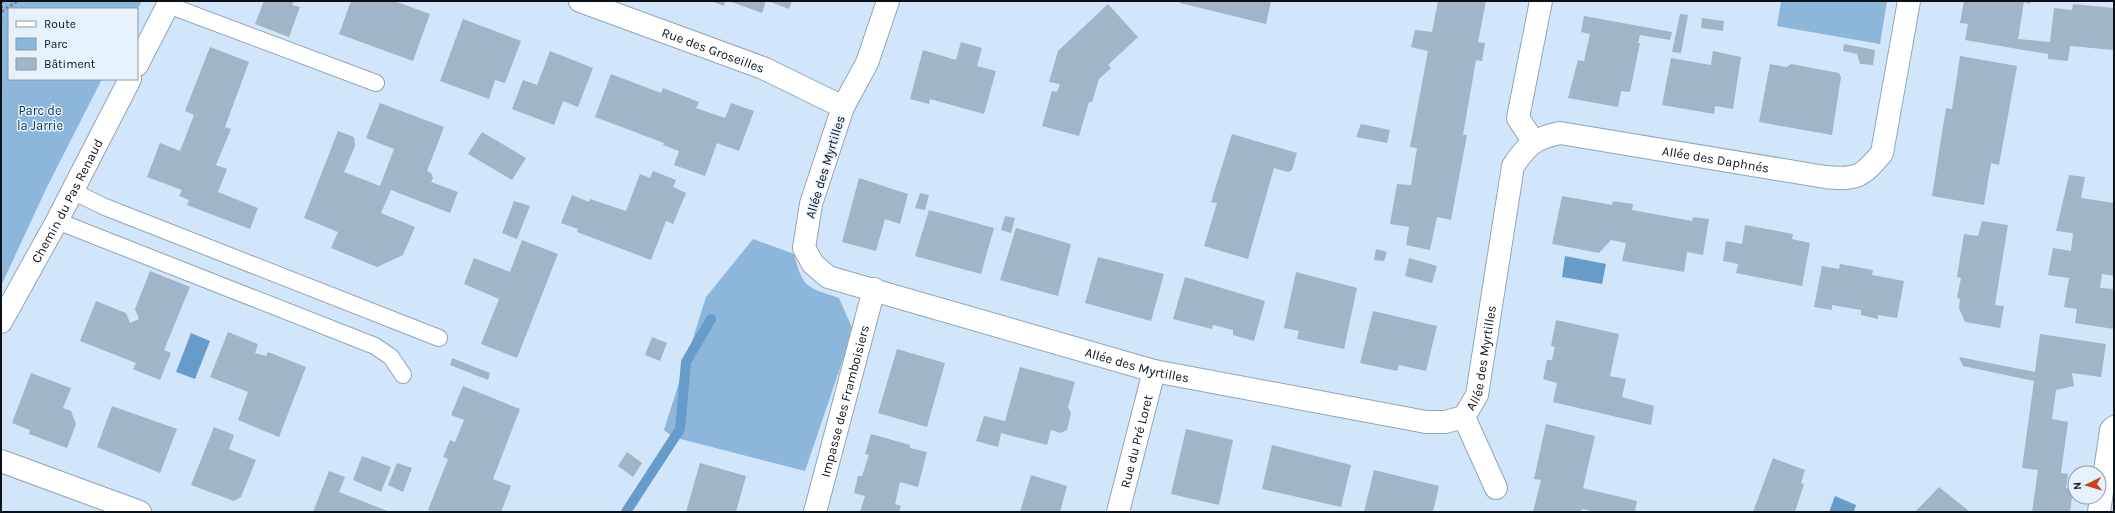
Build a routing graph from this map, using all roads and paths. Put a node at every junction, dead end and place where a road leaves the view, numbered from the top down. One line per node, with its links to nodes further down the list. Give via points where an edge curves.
1 (2, 1): 8 (path)
2 (18, 1): 8 (path)
3 (580, 1): 13 (street, Rue des Groseilles, via 763,68)
4 (888, 1): 13 (street, Allée des Myrtilles, via 867,63)
5 (1541, 1): 14 (street, via 1518,118)
6 (1909, 1): 14 (street, Allée des Daphnés, via 1882,153 1869,169 1856,178 1826,177 1560,133)
7 (169, 3): 10 (street); 12 (lane)
8 (2, 11): 9 (path)
9 (1, 18)
10 (138, 63)
11 (129, 80): 15 (street, Chemin du Pas Renaud)
12 (376, 83)
13 (843, 107): 17 (street, Allée des Myrtilles, via 811,204 804,248 813,264 828,277)
14 (1533, 141): 22 (street, Allée des Myrtilles, via 1513,166 1477,395)
15 (72, 192): 16 (street, Chemin du Pas Renaud); 19 (lane)
16 (57, 221): 18 (street, Chemin du Pas Renaud); 21 (lane, via 375,346 391,357)
17 (874, 289): 20 (street, Allée des Myrtilles); 27 (street, Impasse des Framboisiers)
18 (1, 322)
19 (439, 338)
20 (1154, 371): 22 (street, Allée des Myrtilles, via 1426,422 1445,422); 28 (street, Rue du Pré Loret)
21 (403, 375)
22 (1464, 417): 25 (street)
23 (2114, 427): 29 (street, via 2111,430)
24 (1, 461): 26 (street)
25 (1496, 488)
26 (140, 512)
27 (815, 512)
28 (1118, 512)
29 (2099, 512)

